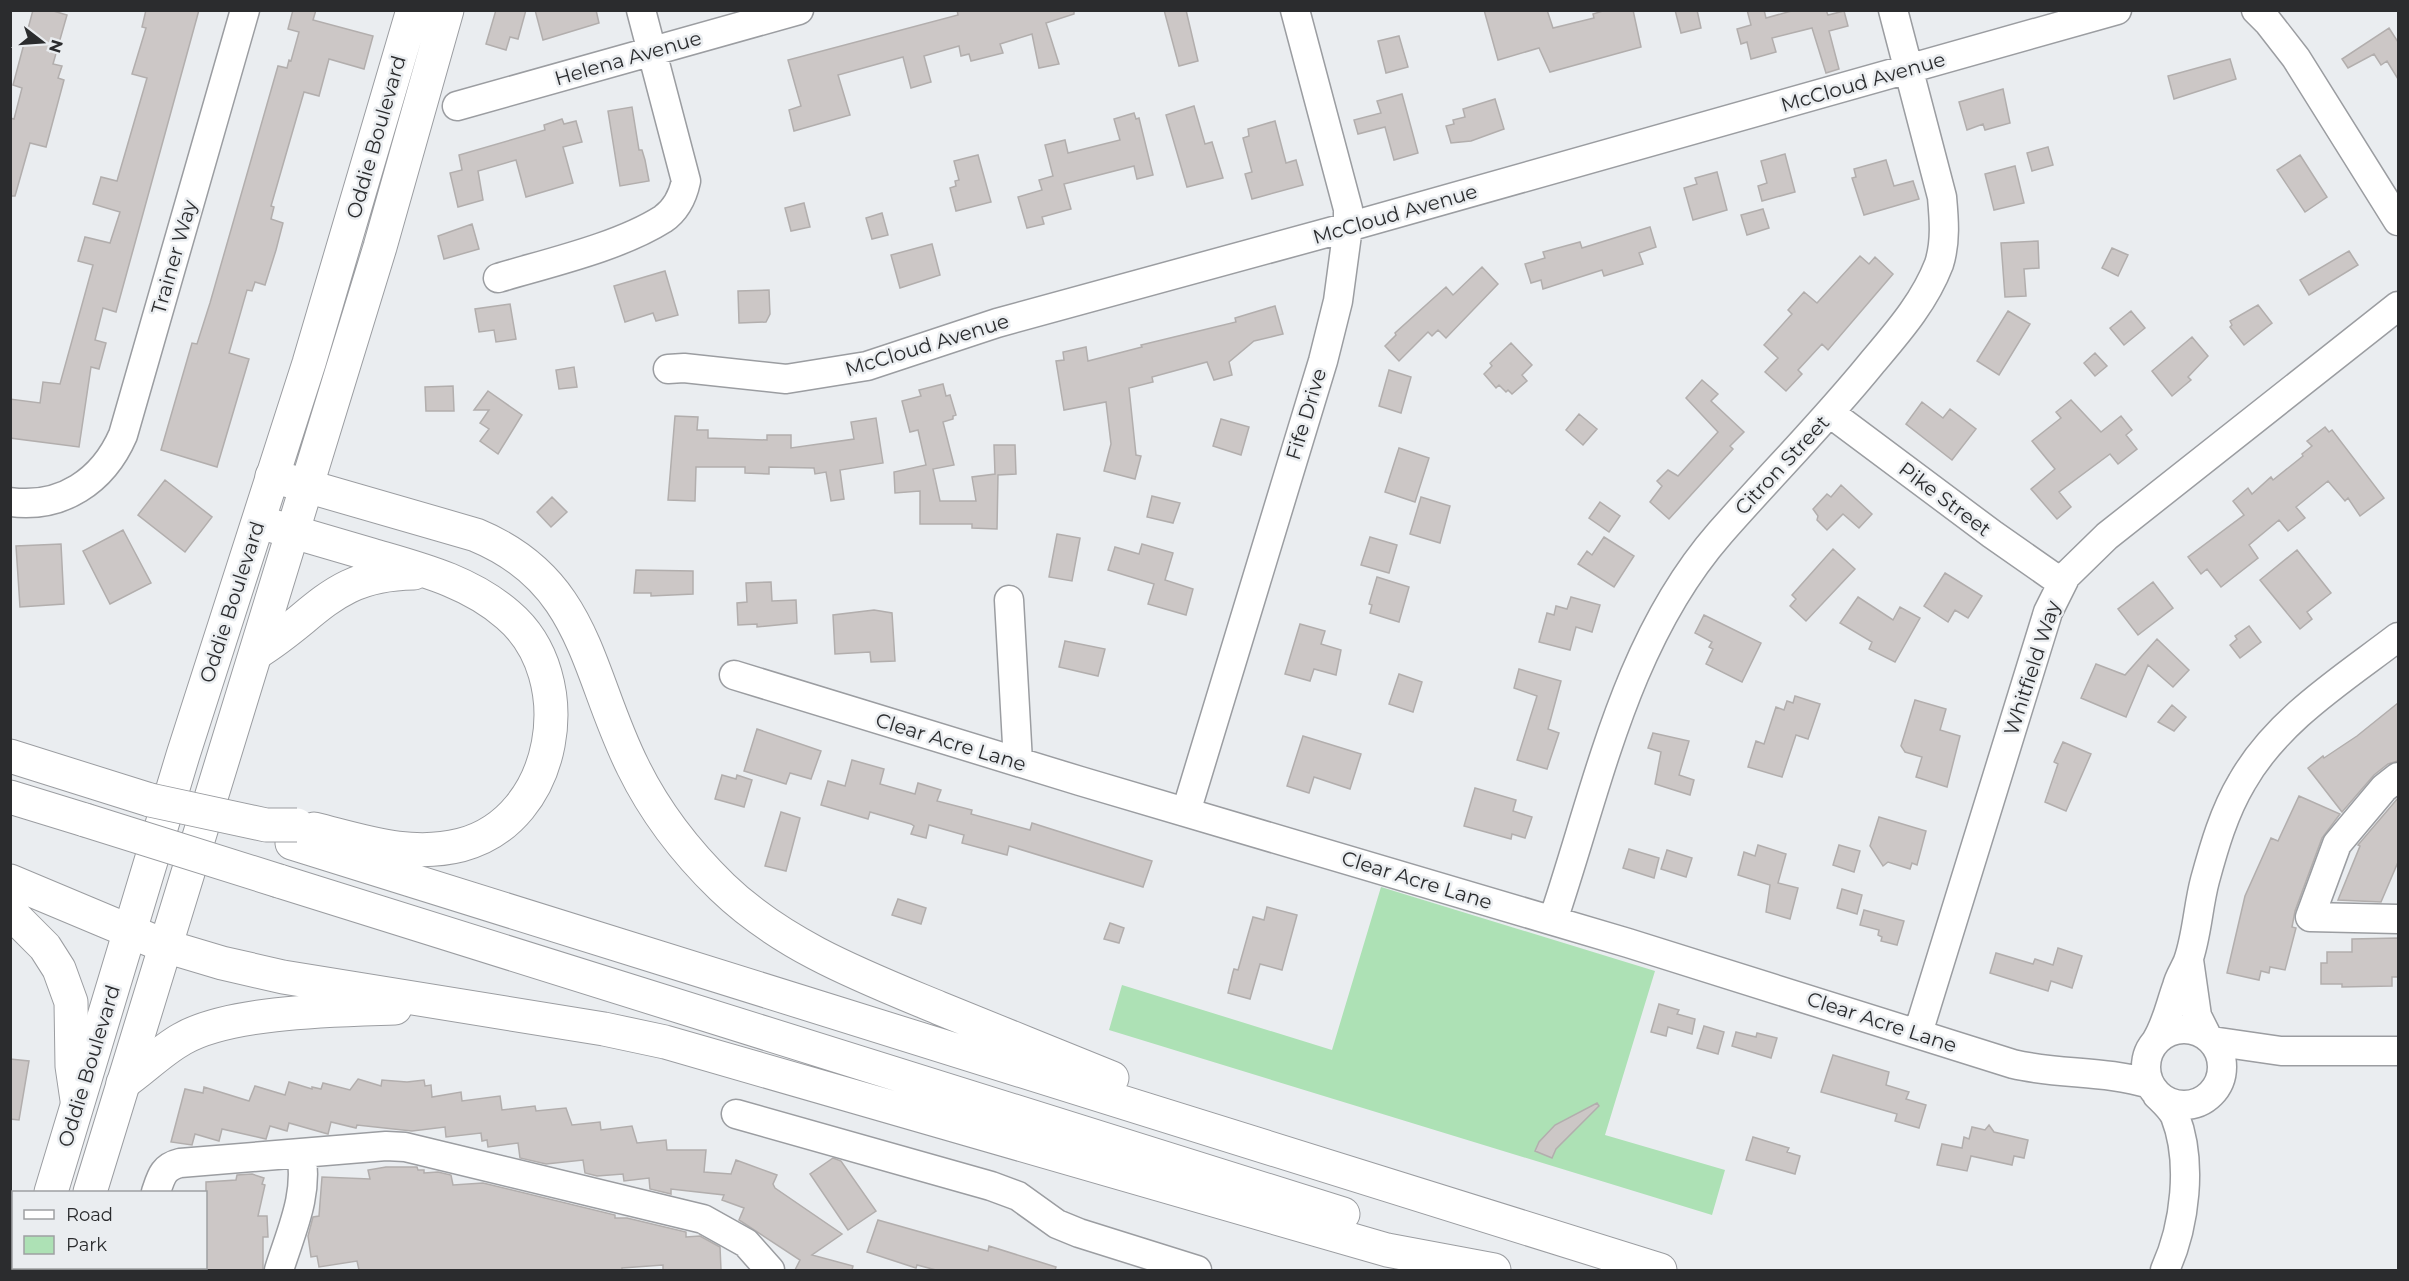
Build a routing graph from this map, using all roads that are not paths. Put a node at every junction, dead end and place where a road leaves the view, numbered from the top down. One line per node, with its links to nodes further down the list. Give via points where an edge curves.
1 (245, 10): 21 (street, Trainer Way, via 116,452 100,473 79,489 40,502)
2 (414, 10): 19 (main road, Oddie Boulevard)
3 (447, 10): 20 (main road, Oddie Boulevard)
4 (641, 10): 10 (street)
5 (799, 10): 10 (street, Helena Avenue)
6 (1295, 10): 14 (street, Fife Drive, via 1345,191)
7 (1893, 10): 11 (street, Citron Street)
8 (2117, 10): 11 (street, McCloud Avenue)
9 (2256, 10): 13 (street, via 2296,58)
10 (652, 52): 12 (street, Helena Avenue); 15 (street, via 686,181 683,196 664,218 622,238)
11 (1911, 69): 14 (street, McCloud Avenue); 18 (street, Citron Street, via 1942,197 1945,220 1940,261 1922,300 1907,321)
12 (457, 106)
13 (2398, 222)
14 (1348, 227): 17 (street, McCloud Avenue, via 997,323 841,372 786,379); 34 (street, Fife Drive, via 1338,301 1323,361)
15 (498, 278)
16 (2398, 306): 25 (street, Whitfield Way, via 2107,537)
17 (669, 369)
18 (1830, 413): 25 (street, Pike Street); 39 (street, Citron Street, via 1719,534 1686,576 1656,625 1621,707)
19 (272, 476): 20 (main road); 22 (main road, Oddie Boulevard)
20 (307, 486): 23 (main road, Oddie Boulevard); 55 (main road, via 476,535 503,546 548,584 564,604 580,636 633,768 658,811 723,888 760,918 850,972 1127,1085)
21 (10, 502)
22 (259, 522): 23 (main road); 40 (main road, Oddie Boulevard)
23 (292, 532): 24 (main road); 28 (main road, Oddie Boulevard)
24 (431, 573): 28 (main road, via 392,574 352,584 330,595 285,635); 35 (main road, via 487,597 511,616 540,659 549,684 552,714 545,760 533,786 496,827 463,844 441,849 417,851)
25 (2062, 583): 44 (street, Whitfield Way, via 2048,612)
26 (1009, 600): 31 (street)
27 (2398, 637): 42 (street, via 2283,729 2242,781 2225,818 2205,881)
28 (256, 653): 41 (main road, Oddie Boulevard)
29 (734, 675): 31 (street, Clear Acre Lane)
30 (10, 756): 35 (main road, bridge, via 150,800)
31 (1018, 762): 34 (street, Clear Acre Lane)
32 (2398, 777): 38 (street, via 2337,844 2310,918)
33 (10, 797): 65 (main road, bridge)
34 (1186, 812): 39 (street, Clear Acre Lane)
35 (295, 834): 55 (main road)
36 (10, 881): 40 (main road)
37 (10, 912): 53 (main road, via 45,947 59,969 70,1002)
38 (2398, 919)
39 (1553, 920): 44 (street, Clear Acre Lane)
40 (131, 931): 41 (main road); 53 (main road, Oddie Boulevard)
41 (165, 946): 43 (main road, via 283,977); 50 (main road, Oddie Boulevard)
42 (2188, 959): 45 (street, via 2197,1016); 46 (street, via 2167,1021)
43 (463, 1004): 50 (main road, via 236,1020 181,1039); 64 (main road, via 665,1042 1387,1250)
44 (1918, 1034): 49 (street, Clear Acre Lane, via 2037,1070)
45 (2209, 1038): 46 (street, via 2183,1029 2170,1032); 47 (street); 51 (street, via 2221,1056)
46 (2154, 1044): 49 (street, Clear Acre Lane, via 2132,1062); 52 (street, via 2147,1059)
47 (2281, 1051): 48 (street); 51 (street, via 2239,1070)
48 (2398, 1051)
49 (2102, 1072): 52 (street, Clear Acre Lane)
50 (123, 1083): 59 (main road, Oddie Boulevard)
51 (2217, 1087): 52 (street, via 2192,1105 2180,1106 2167,1102); 56 (street, via 2200,1110)
52 (2153, 1090): 56 (street, via 2174,1115)
53 (77, 1100): 58 (main road, Oddie Boulevard)
54 (736, 1114): 63 (street, via 991,1186 1018,1196 1065,1227)
55 (1244, 1140): 66 (main road)
56 (2184, 1147): 67 (street, via 2179,1222)
57 (301, 1153): 60 (street, via 180,1163 162,1174); 61 (street, via 303,1192); 62 (street, via 405,1147 681,1214 733,1234)
58 (51, 1191)
59 (90, 1191)
60 (156, 1191)
61 (279, 1270)
62 (770, 1270)
63 (1197, 1270)
64 (1494, 1270)
65 (1521, 1270)
66 (1660, 1270)
67 (2165, 1270)

